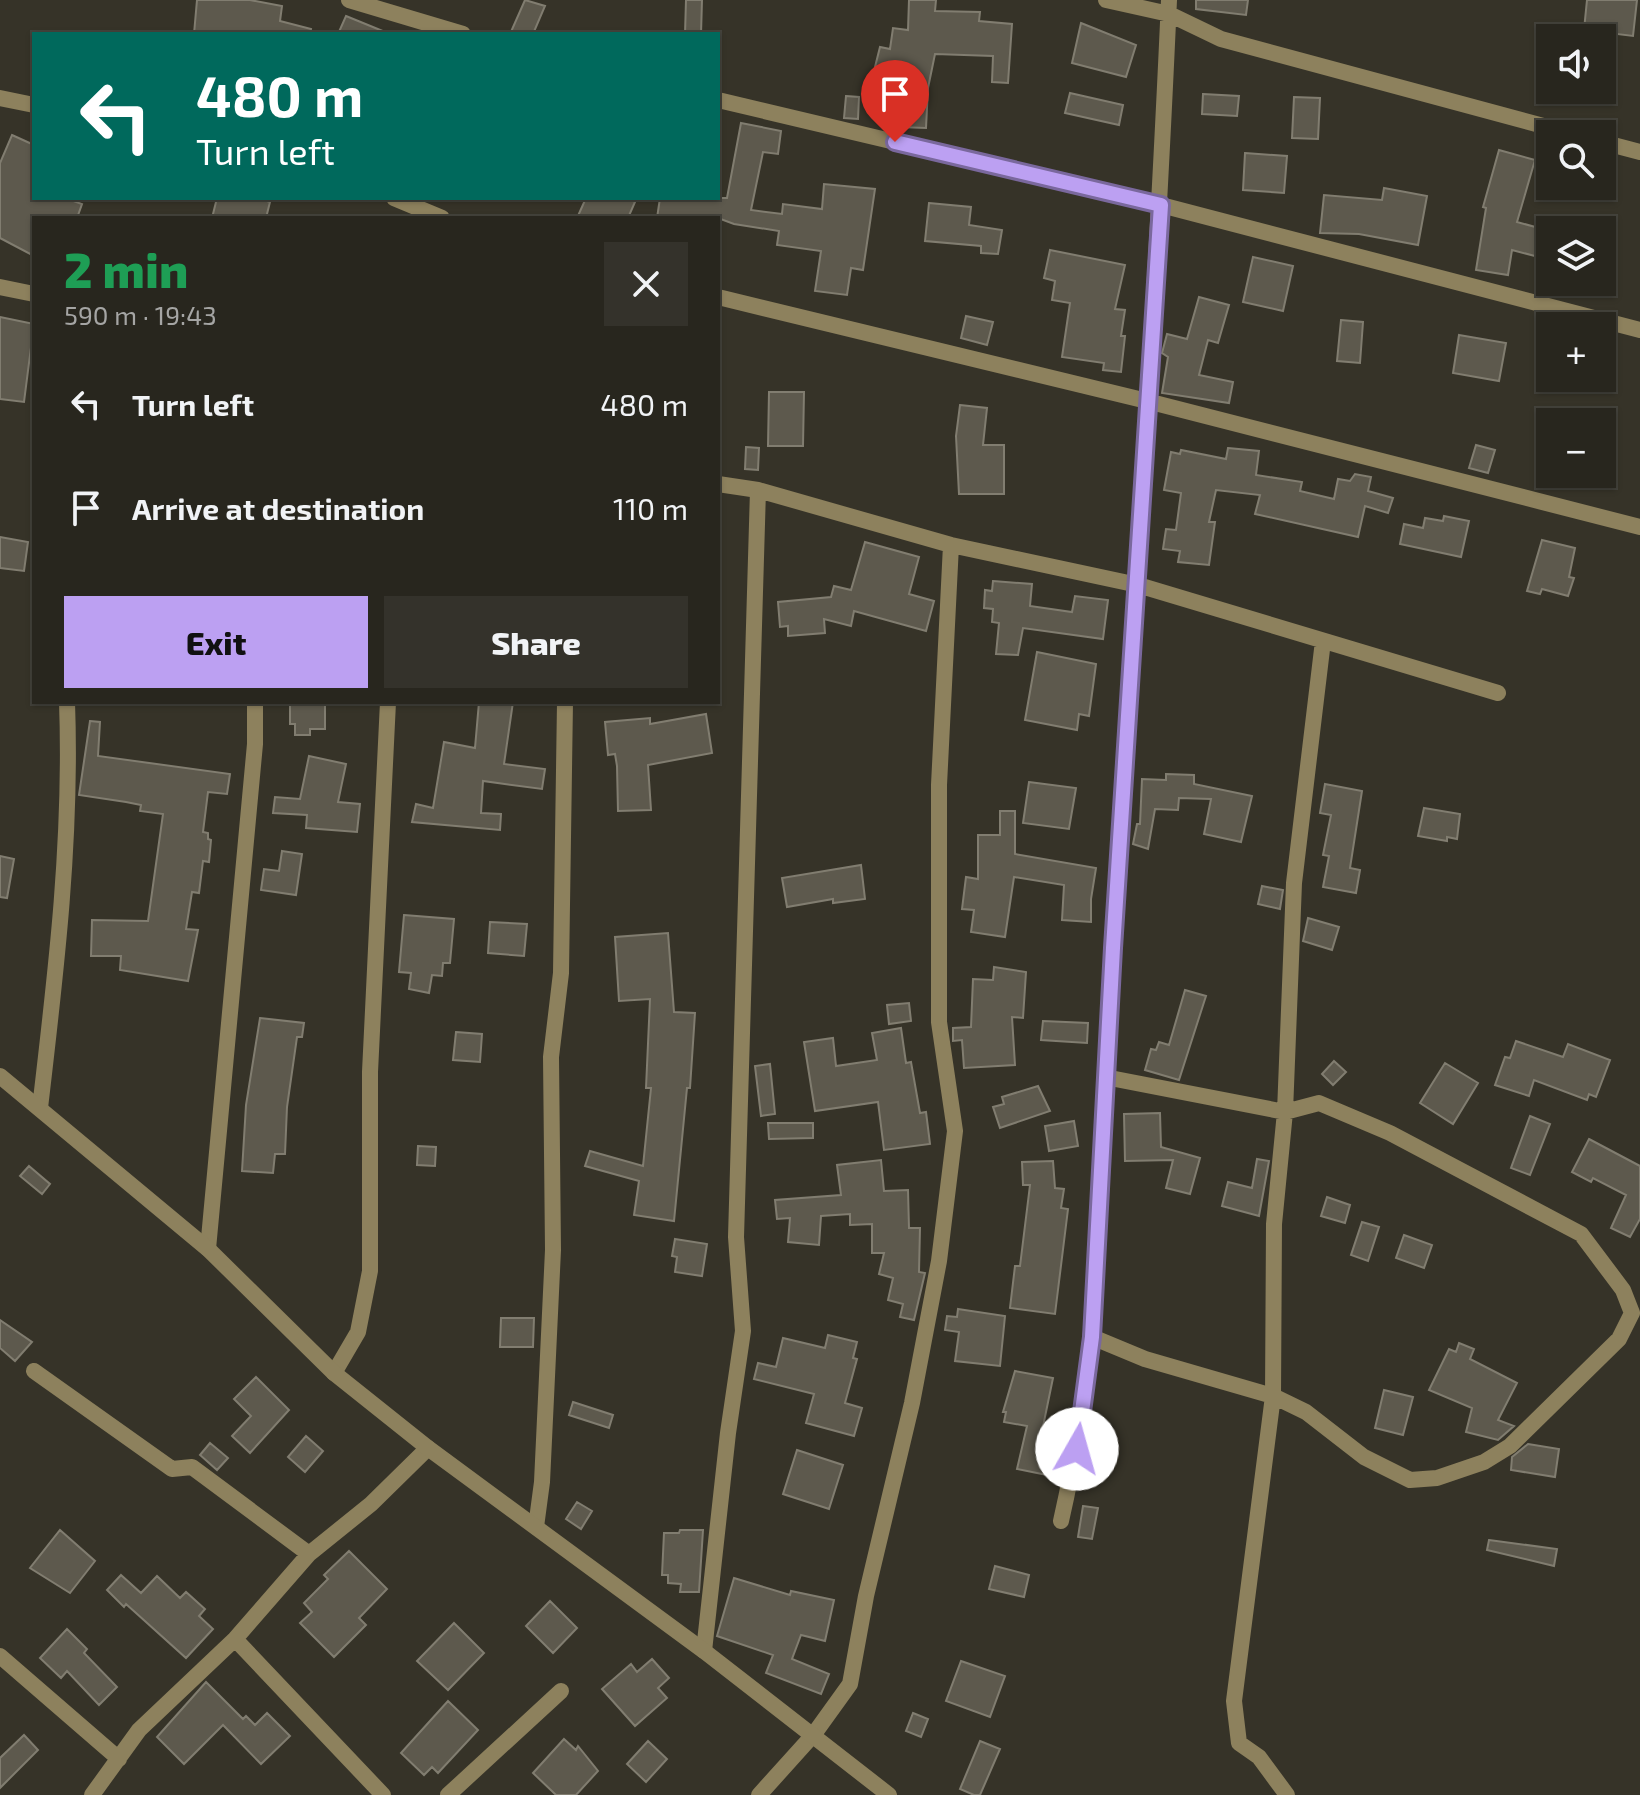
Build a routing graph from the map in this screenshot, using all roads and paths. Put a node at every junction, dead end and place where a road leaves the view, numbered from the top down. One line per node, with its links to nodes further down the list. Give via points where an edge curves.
1 (349, 0): 4 (street)
2 (1106, 0): 3 (street)
3 (1169, 7): 8 (street, via 1221,39); 12 (street)
4 (456, 32)
5 (0, 98): 7 (street)
6 (720, 100): 12 (street)
7 (32, 105)
8 (1536, 124)
9 (1616, 146): 10 (street)
10 (1640, 152)
11 (399, 200): 13 (street)
12 (1161, 205): 17 (street); 18 (street)
13 (437, 216)
14 (0, 287): 15 (street)
15 (32, 294)
16 (720, 297): 18 (street)
17 (1640, 330)
18 (1147, 401): 21 (street); 23 (street)
19 (720, 484): 20 (street)
20 (758, 490): 22 (street); 44 (street, via 736,1237 743,1331)
21 (1640, 527)
22 (951, 545): 23 (street); 47 (street, via 939,785 939,1022 955,1131 939,1261 850,1684)
23 (1138, 585): 24 (street); 31 (street)
24 (1323, 641): 25 (street); 33 (street, via 1294,883)
25 (1498, 693)
26 (67, 704): 32 (street, via 70,781 61,933)
27 (255, 704): 34 (street)
28 (388, 704): 37 (street, via 370,1072 370,1271 358,1332)
29 (565, 704): 41 (street, via 561,973 551,1057 553,1250)
30 (0, 1076): 32 (street)
31 (1105, 1077): 33 (street); 35 (street)
32 (40, 1108): 34 (street)
33 (1285, 1112): 38 (street, via 1274,1224); 38 (street, via 1319,1103 1390,1133 1581,1234 1623,1290 1632,1313 1619,1339 1510,1446 1484,1462 1437,1478 1410,1480 1364,1457 1306,1412)
34 (208, 1249): 37 (street)
35 (1092, 1337): 38 (street, via 1145,1359); 40 (street)
36 (34, 1371): 42 (street, via 172,1469 192,1467)
37 (334, 1373): 39 (street)
38 (1273, 1396): 54 (street, via 1234,1701 1239,1743 1259,1757)
39 (428, 1448): 41 (street); 42 (street)
40 (1061, 1521)
41 (536, 1527): 44 (street)
42 (309, 1554): 43 (street)
43 (235, 1639): 48 (street, via 139,1730); 50 (street)
44 (704, 1651): 47 (street)
45 (0, 1656): 48 (street)
46 (561, 1691): 51 (street)
47 (814, 1734): 52 (street); 53 (street)
48 (119, 1759): 49 (street)
49 (92, 1795)
50 (383, 1795)
51 (448, 1795)
52 (759, 1795)
53 (889, 1795)
54 (1287, 1795)

